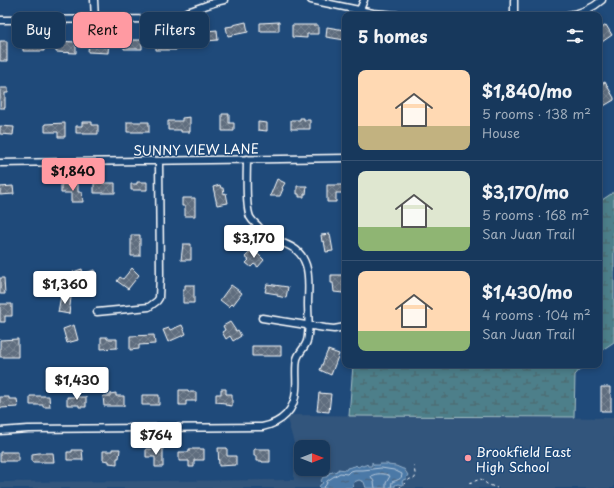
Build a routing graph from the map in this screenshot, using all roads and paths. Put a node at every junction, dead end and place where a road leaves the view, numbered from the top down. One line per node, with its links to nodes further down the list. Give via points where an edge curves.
1 (94, 0): 9 (street)
2 (224, 0): 6 (street)
3 (311, 0): 8 (street)
4 (364, 0): 8 (street)
5 (514, 0): 11 (street)
6 (208, 2): 13 (street, via 179,15 159,19)
7 (600, 2): 12 (street)
8 (360, 10): 10 (street)
9 (95, 12)
10 (368, 12)
11 (514, 12)
12 (583, 12)
13 (132, 19)
14 (0, 20): 15 (street)
15 (73, 20)
16 (342, 158): 17 (street, SUNNY VIEW LANE)
17 (247, 160): 18 (street, SUNNY VIEW LANE); 22 (street, via 247,208 252,220 268,236 298,251 306,265)
18 (159, 161): 19 (street, SUNNY VIEW LANE); 20 (street, via 159,298 149,307)
19 (0, 163)
20 (97, 312)
21 (262, 318): 22 (street)
22 (308, 326): 23 (street); 24 (street, via 307,341 296,363 296,397 291,409 281,419 268,425)
23 (342, 327)
24 (0, 431)
25 (414, 465): 27 (path, via 415,478)
26 (469, 483): 28 (path, via 481,479)
27 (399, 488)
28 (497, 488)

